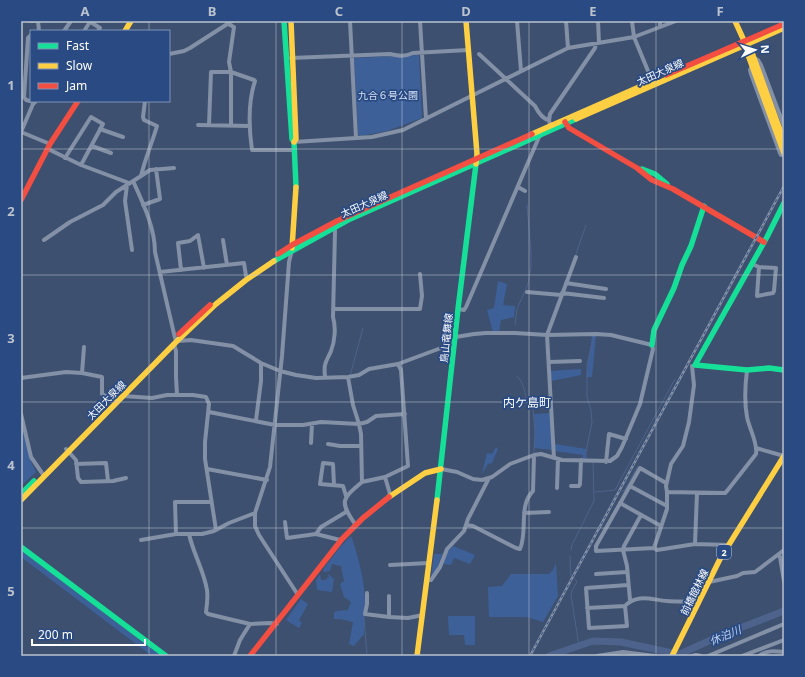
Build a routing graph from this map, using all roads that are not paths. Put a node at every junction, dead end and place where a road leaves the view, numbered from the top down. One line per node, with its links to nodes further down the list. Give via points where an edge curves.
1 (30, 21): 2 (street)
2 (38, 21)
3 (70, 21): 22 (street)
4 (89, 21): 23 (street); 24 (street, via 100,28)
5 (131, 21): 25 (main road)
6 (284, 21): 37 (main road)
7 (291, 21): 36 (main road)
8 (350, 21): 35 (street)
9 (420, 21): 32 (street)
10 (466, 21): 31 (main road, 鳥山竜舞線)
11 (517, 21): 38 (street)
12 (566, 21): 30 (street)
13 (598, 21): 28 (street)
14 (632, 21): 27 (street)
15 (660, 21): 20 (street)
16 (676, 21): 20 (street)
17 (735, 21): 29 (main road)
18 (230, 23): 33 (street, via 184,51); 39 (street, via 234,27 229,62)
19 (784, 24): 29 (main road, 太田大泉線)
20 (660, 27): 27 (street)
21 (784, 28): 29 (main road, 太田大泉線)
22 (65, 30)
23 (84, 30)
24 (99, 30)
25 (126, 30)
26 (30, 36): 43 (street, via 24,97)
27 (634, 37): 28 (street); 41 (street)
28 (598, 43): 30 (street); 50 (street, via 556,104)
29 (745, 43): 41 (main road, 太田大泉線); 57 (main road, via 752,66); 57 (main road, via 751,50)
30 (568, 48): 38 (street)
31 (468, 50): 32 (street); 42 (main road, 鳥山竜舞線)
32 (421, 53): 35 (street, via 401,57 390,54); 49 (street)
33 (170, 54)
34 (479, 54): 40 (street)
35 (352, 56): 36 (street); 61 (street)
36 (293, 58): 37 (street); 63 (main road, via 296,139)
37 (286, 59): 63 (main road)
38 (521, 71): 40 (street)
39 (231, 72): 53 (street, via 211,72); 54 (street); 55 (street, via 255,81)
40 (506, 78): 42 (street); 50 (street, via 546,120)
41 (654, 83): 51 (main road, 太田大泉線)
42 (472, 96): 49 (street); 70 (main road, 鳥山竜舞線)
43 (30, 101)
44 (35, 102): 48 (street)
45 (77, 102): 65 (main road)
46 (145, 102): 74 (street, via 144,120 157,126)
47 (21, 115): 48 (street)
48 (26, 118): 65 (street, via 21,132)
49 (426, 119): 61 (street, via 403,130)
50 (549, 120): 56 (street)
51 (565, 123): 56 (main road, 太田大泉線); 81 (main road, via 652,180)
52 (198, 125): 53 (street)
53 (209, 125): 54 (street)
54 (231, 125): 55 (street)
55 (250, 126): 66 (street, via 252,150)
56 (552, 128): 59 (main road, 太田大泉線); 70 (main road, 太田大泉線)
57 (779, 128): 62 (main road); 68 (main road)
58 (100, 130): 60 (street); 64 (street); 69 (street, via 103,124 91,117)
59 (539, 136): 70 (main road, 太田大泉線); 76 (street)
60 (123, 137)
61 (356, 138): 63 (street)
62 (784, 140)
63 (294, 142): 66 (main road)
64 (92, 146): 67 (street); 71 (street)
65 (49, 147): 69 (street); 78 (main road)
66 (294, 150): 86 (main road, via 296,192)
67 (111, 153)
68 (784, 154)
69 (65, 158): 71 (street)
70 (476, 162): 82 (main road, 太田大泉線); 103 (main road, 鳥山竜舞線)
71 (81, 165): 75 (street)
72 (174, 168): 73 (street)
73 (156, 169): 74 (street); 80 (street, via 160,199)
74 (141, 176): 75 (street)
75 (130, 183): 80 (street); 83 (street, via 103,205 70,222); 87 (street, via 125,201)
76 (518, 187): 77 (street); 103 (street, via 466,307 464,310)
77 (525, 191)
78 (21, 200)
79 (784, 203): 85 (main road)
80 (143, 205): 94 (street, via 155,240)
81 (704, 206): 85 (main road); 108 (main road, via 674,288 656,324)
82 (333, 226): 86 (main road, 太田大泉線); 102 (street)
83 (44, 240)
84 (223, 240): 90 (street)
85 (764, 242): 89 (main road)
86 (292, 248): 96 (main road, 太田大泉線); 106 (main road, 太田大泉線, via 228,294); 117 (street)
87 (132, 250)
88 (576, 257): 97 (street)
89 (752, 264): 91 (street); 115 (main road, via 695,365)
90 (227, 266): 92 (street); 96 (street, via 244,263)
91 (759, 267): 91 (street, via 776,268 774,291 756,296)
92 (204, 268): 93 (street); 93 (street, via 198,235 190,241 178,244)
93 (181, 270): 94 (street)
94 (160, 272): 106 (street)
95 (420, 274): 102 (street, via 420,309)
96 (246, 276): 106 (main road, 太田大泉線, via 215,300)
97 (566, 283): 98 (street); 100 (street)
98 (606, 289)
99 (527, 292): 100 (street)
100 (562, 294): 101 (street); 104 (street)
101 (604, 298)
102 (333, 308): 121 (street, via 334,341 324,367)
103 (458, 309): 105 (main road, 鳥山竜舞線)
104 (548, 335): 105 (street, via 486,333); 108 (street, via 596,334); 111 (street)
105 (456, 338): 107 (main road, 鳥山竜舞線)
106 (175, 341): 112 (street, via 191,340 233,346); 122 (street); 123 (main road, 太田大泉線); 123 (main road, 太田大泉線)
107 (454, 345): 113 (street); 143 (main road, 鳥山竜舞線)
108 (652, 345): 131 (street, via 651,360 640,404)
109 (84, 347): 118 (street)
110 (580, 360): 111 (street)
111 (549, 362): 139 (street)
112 (261, 363): 117 (street); 127 (street)
113 (398, 364): 119 (street, via 369,369 359,375); 126 (street, via 401,370)
114 (692, 366): 152 (street, via 694,387 688,427 682,448 671,464)
115 (747, 370): 116 (main road); 135 (street, via 744,399)
116 (784, 370)
117 (280, 371): 121 (street); 130 (street)
118 (82, 373): 120 (street, via 66,372); 123 (street, via 102,377 102,394)
119 (348, 377): 121 (street); 129 (street)
120 (21, 378)
121 (325, 378)
122 (177, 395): 123 (street); 124 (street, via 193,394 206,397)
123 (119, 399): 136 (main road, 太田大泉線)
124 (209, 412): 127 (street); 144 (street, via 205,442)
125 (21, 414): 145 (street, via 31,457)
126 (405, 414): 129 (street, via 376,416); 146 (street, via 408,466)
127 (256, 420): 130 (street)
128 (312, 424): 129 (street); 130 (street); 132 (street)
129 (359, 424): 134 (street)
130 (276, 425): 149 (street)
131 (626, 439): 141 (street, via 617,456); 141 (street, via 608,434)
132 (311, 443)
133 (328, 444): 134 (street)
134 (361, 446): 151 (street)
135 (756, 448): 138 (street); 158 (street, via 756,454 727,491)
136 (68, 450): 142 (street, via 75,458); 145 (main road, 太田大泉線)
137 (534, 455): 139 (street, via 541,454); 148 (street, via 510,464); 169 (street, via 533,491 528,494)
138 (784, 456): 182 (main road, 前橋館林線 / 2)
139 (556, 459): 140 (street); 156 (street)
140 (581, 460): 141 (street); 154 (street, via 580,484)
141 (606, 462)
142 (76, 464): 150 (street, via 79,481); 150 (street, via 106,463)
143 (441, 469): 148 (street, via 476,480); 160 (main road, via 430,471); 188 (main road, 鳥山竜舞線)
144 (207, 470): 149 (street); 163 (street)
145 (43, 475): 159 (main road, 太田大泉線); 162 (main road, 太田大泉線)
146 (385, 477): 151 (street); 160 (street)
147 (126, 478): 150 (street)
148 (489, 478): 173 (street)
149 (267, 480): 168 (street)
150 (108, 481)
151 (362, 482): 161 (street)
152 (666, 483): 155 (street, via 640,468); 157 (street)
153 (334, 485): 153 (street, via 320,484 323,463 333,464); 161 (street, via 343,486)
154 (572, 486)
155 (630, 486): 164 (street); 165 (street)
156 (557, 488)
157 (667, 492): 158 (street); 165 (street)
158 (697, 493): 181 (street)
159 (21, 494)
160 (390, 494): 172 (main road)
161 (346, 496): 166 (street)
162 (21, 500)
163 (211, 502): 175 (street); 176 (street, via 175,502)
164 (620, 503): 170 (street); 185 (street, via 595,550)
165 (667, 506): 174 (street)
166 (346, 512): 172 (street); 178 (street, via 321,527)
167 (549, 512): 169 (street)
168 (255, 513): 175 (street); 197 (street, via 259,535)
169 (524, 513): 173 (street, via 522,543 518,549 473,526)
170 (641, 515): 174 (street); 185 (street)
171 (285, 522): 178 (street, via 287,538)
172 (355, 524): 180 (main road)
173 (466, 525): 192 (street, via 462,534 447,549 433,578)
174 (661, 526): 184 (street)
175 (216, 530): 177 (street)
176 (176, 534): 177 (street); 179 (street)
177 (190, 534): 205 (street, via 207,591 206,612)
178 (316, 534): 180 (street)
179 (141, 540)
180 (340, 540): 197 (main road)
181 (695, 544): 182 (street); 184 (street, via 657,550)
182 (729, 545): 194 (main road, 前橋館林線 / 2)
183 (21, 547): 213 (main road)
184 (654, 548): 185 (street)
185 (623, 550): 190 (street)
186 (784, 550): 187 (street)
187 (778, 555): 193 (street); 194 (street, via 755,572)
188 (429, 563): 189 (street); 192 (main road, 鳥山竜舞線)
189 (390, 565)
190 (627, 572): 191 (street); 195 (street)
191 (596, 574)
192 (427, 580): 203 (main road, 鳥山竜舞線)
193 (784, 581)
194 (709, 582): 200 (main road, 前橋館林線 / 2)
195 (628, 585): 199 (street); 202 (street, via 586,588)
196 (367, 593): 204 (street, via 365,614)
197 (298, 595): 206 (main road)
198 (389, 596): 204 (street)
199 (630, 600): 200 (street, via 645,598); 201 (street)
200 (699, 603): 212 (main road, 前橋館林線 / 2)
201 (625, 606): 202 (street); 202 (street, via 627,626 588,628)
202 (587, 608)
203 (423, 615): 204 (street, via 408,618); 216 (main road, 鳥山竜舞線)
204 (389, 617)
205 (250, 624): 206 (street); 214 (street)
206 (276, 624): 215 (main road)
207 (784, 624): 221 (street)
208 (784, 640): 222 (street)
209 (784, 652): 223 (street, via 772,651)
210 (621, 654): 211 (street); 218 (street)
211 (603, 655): 217 (street)
212 (672, 655)
213 (166, 656)
214 (234, 656)
215 (250, 656)
216 (418, 656)
217 (597, 656)
218 (653, 656)
219 (692, 656): 220 (street)
220 (701, 656)
221 (708, 656)
222 (744, 656)
223 (759, 656)

